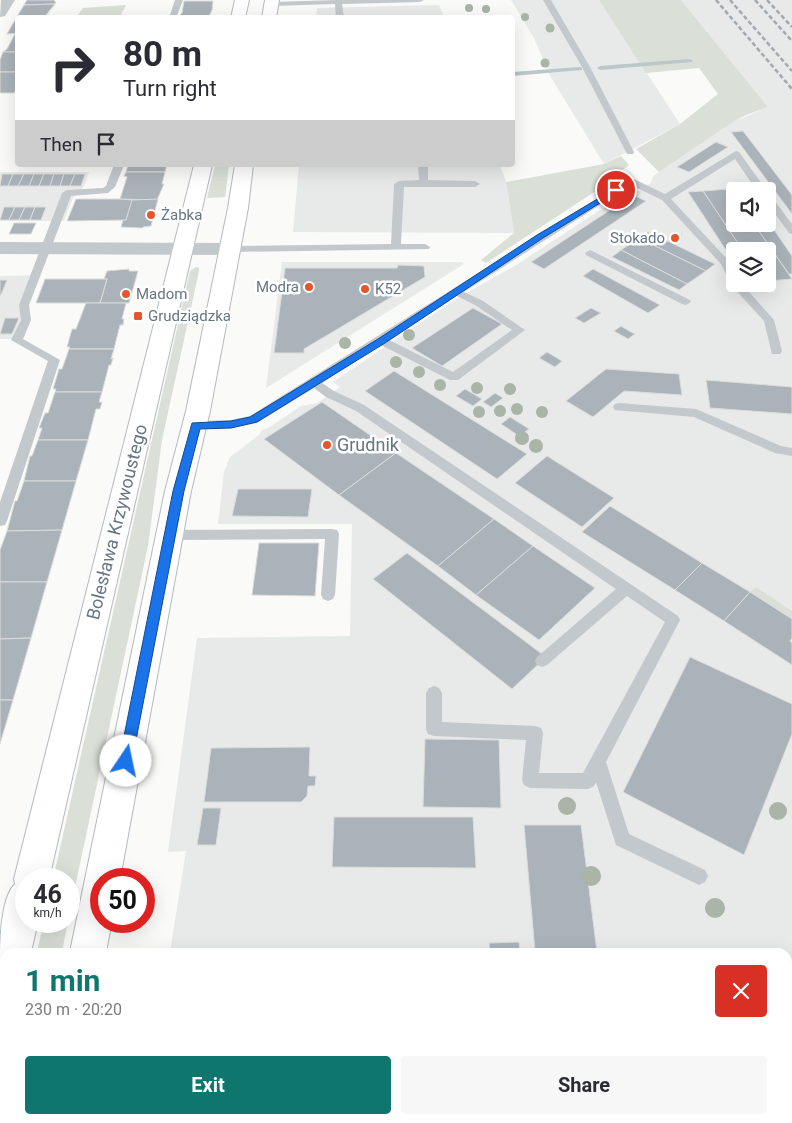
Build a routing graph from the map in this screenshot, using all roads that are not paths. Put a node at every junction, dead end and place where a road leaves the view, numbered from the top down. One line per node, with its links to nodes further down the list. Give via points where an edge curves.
1 (8, 0): 8 (street)
2 (179, 0): 9 (lane)
3 (242, 0): 10 (main road)
4 (420, 0): 6 (lane)
5 (546, 0): 12 (lane)
6 (338, 2): 7 (lane); 11 (lane)
7 (271, 7)
8 (0, 13)
9 (173, 15)
10 (239, 15)
11 (340, 15)
12 (630, 152)
13 (118, 167): 26 (lane, via 105,191 67,193)
14 (203, 167): 27 (main road, Bolesława Krzywoustego)
15 (244, 167): 28 (main road)
16 (423, 167): 18 (lane)
17 (756, 182): 20 (lane, via 736,154)
18 (424, 183): 19 (lane); 23 (lane, via 399,184)
19 (475, 184)
20 (665, 198): 30 (lane); 31 (lane, via 631,181)
21 (776, 209): 22 (lane)
22 (792, 231)
23 (396, 247): 24 (lane); 28 (lane)
24 (425, 247)
25 (0, 248): 26 (street)
26 (46, 248): 27 (street); 40 (lane, via 24,305 26,320 17,340 54,360)
27 (183, 249): 28 (street); 47 (main road, Bolesława Krzywoustego)
28 (229, 249): 38 (main road)
29 (590, 253): 33 (lane)
30 (726, 265)
31 (456, 292): 34 (lane); 34 (lane, via 519,330 454,377)
32 (744, 292): 35 (lane, via 769,320)
33 (686, 302)
34 (381, 341): 36 (lane)
35 (776, 352)
36 (315, 383): 38 (lane, via 253,420); 42 (lane, via 360,408)
37 (619, 407): 39 (lane, via 696,413 778,450)
38 (196, 425): 41 (main road)
39 (792, 452)
40 (0, 521)
41 (170, 535): 43 (lane, via 332,534); 48 (main road)
42 (626, 588): 44 (lane); 46 (lane, via 673,620)
43 (328, 595)
44 (542, 661)
45 (434, 693): 46 (lane, via 434,729 534,733 530,780 588,781)
46 (598, 762): 49 (lane, via 622,839)
47 (34, 868)
48 (104, 868)
49 (699, 876)
50 (17, 933): 52 (main road)
51 (92, 933): 53 (main road)
52 (14, 948)
53 (89, 948)

